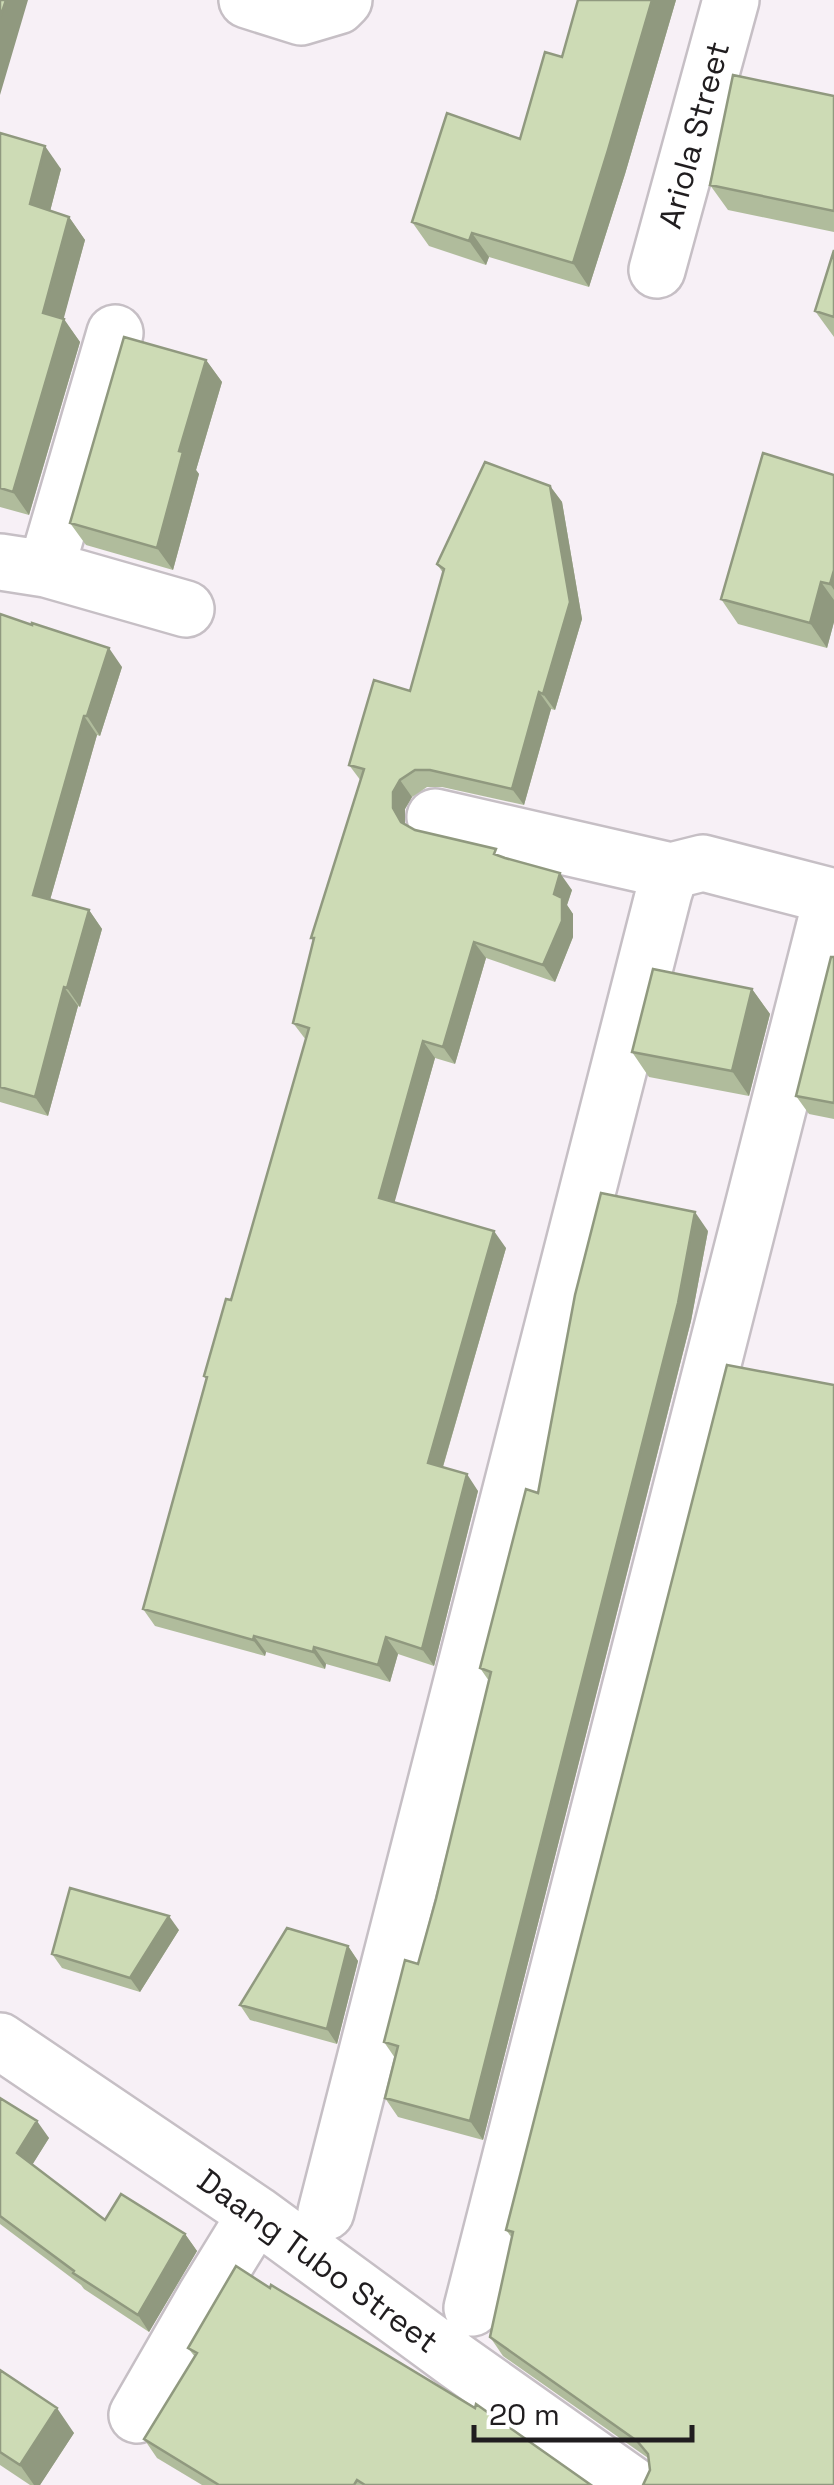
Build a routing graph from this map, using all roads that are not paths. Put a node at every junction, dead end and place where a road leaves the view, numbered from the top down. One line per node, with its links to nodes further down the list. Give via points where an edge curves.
1 (247, 0): 2 (street, via 301,17)
2 (344, 0)
3 (732, 0): 4 (street, Ariola Street)
4 (658, 270)
5 (115, 333): 6 (street)
6 (23, 566): 7 (street)
7 (186, 609)
8 (435, 818): 9 (street)
9 (672, 871): 10 (street, via 703,864); 12 (street)
10 (833, 897): 14 (street)
11 (0, 2041): 13 (street, Daang Tubo Street)
12 (326, 2212)
13 (256, 2214): 15 (street); 16 (street, Daang Tubo Street)
14 (472, 2308)
15 (137, 2415)
16 (632, 2485)

